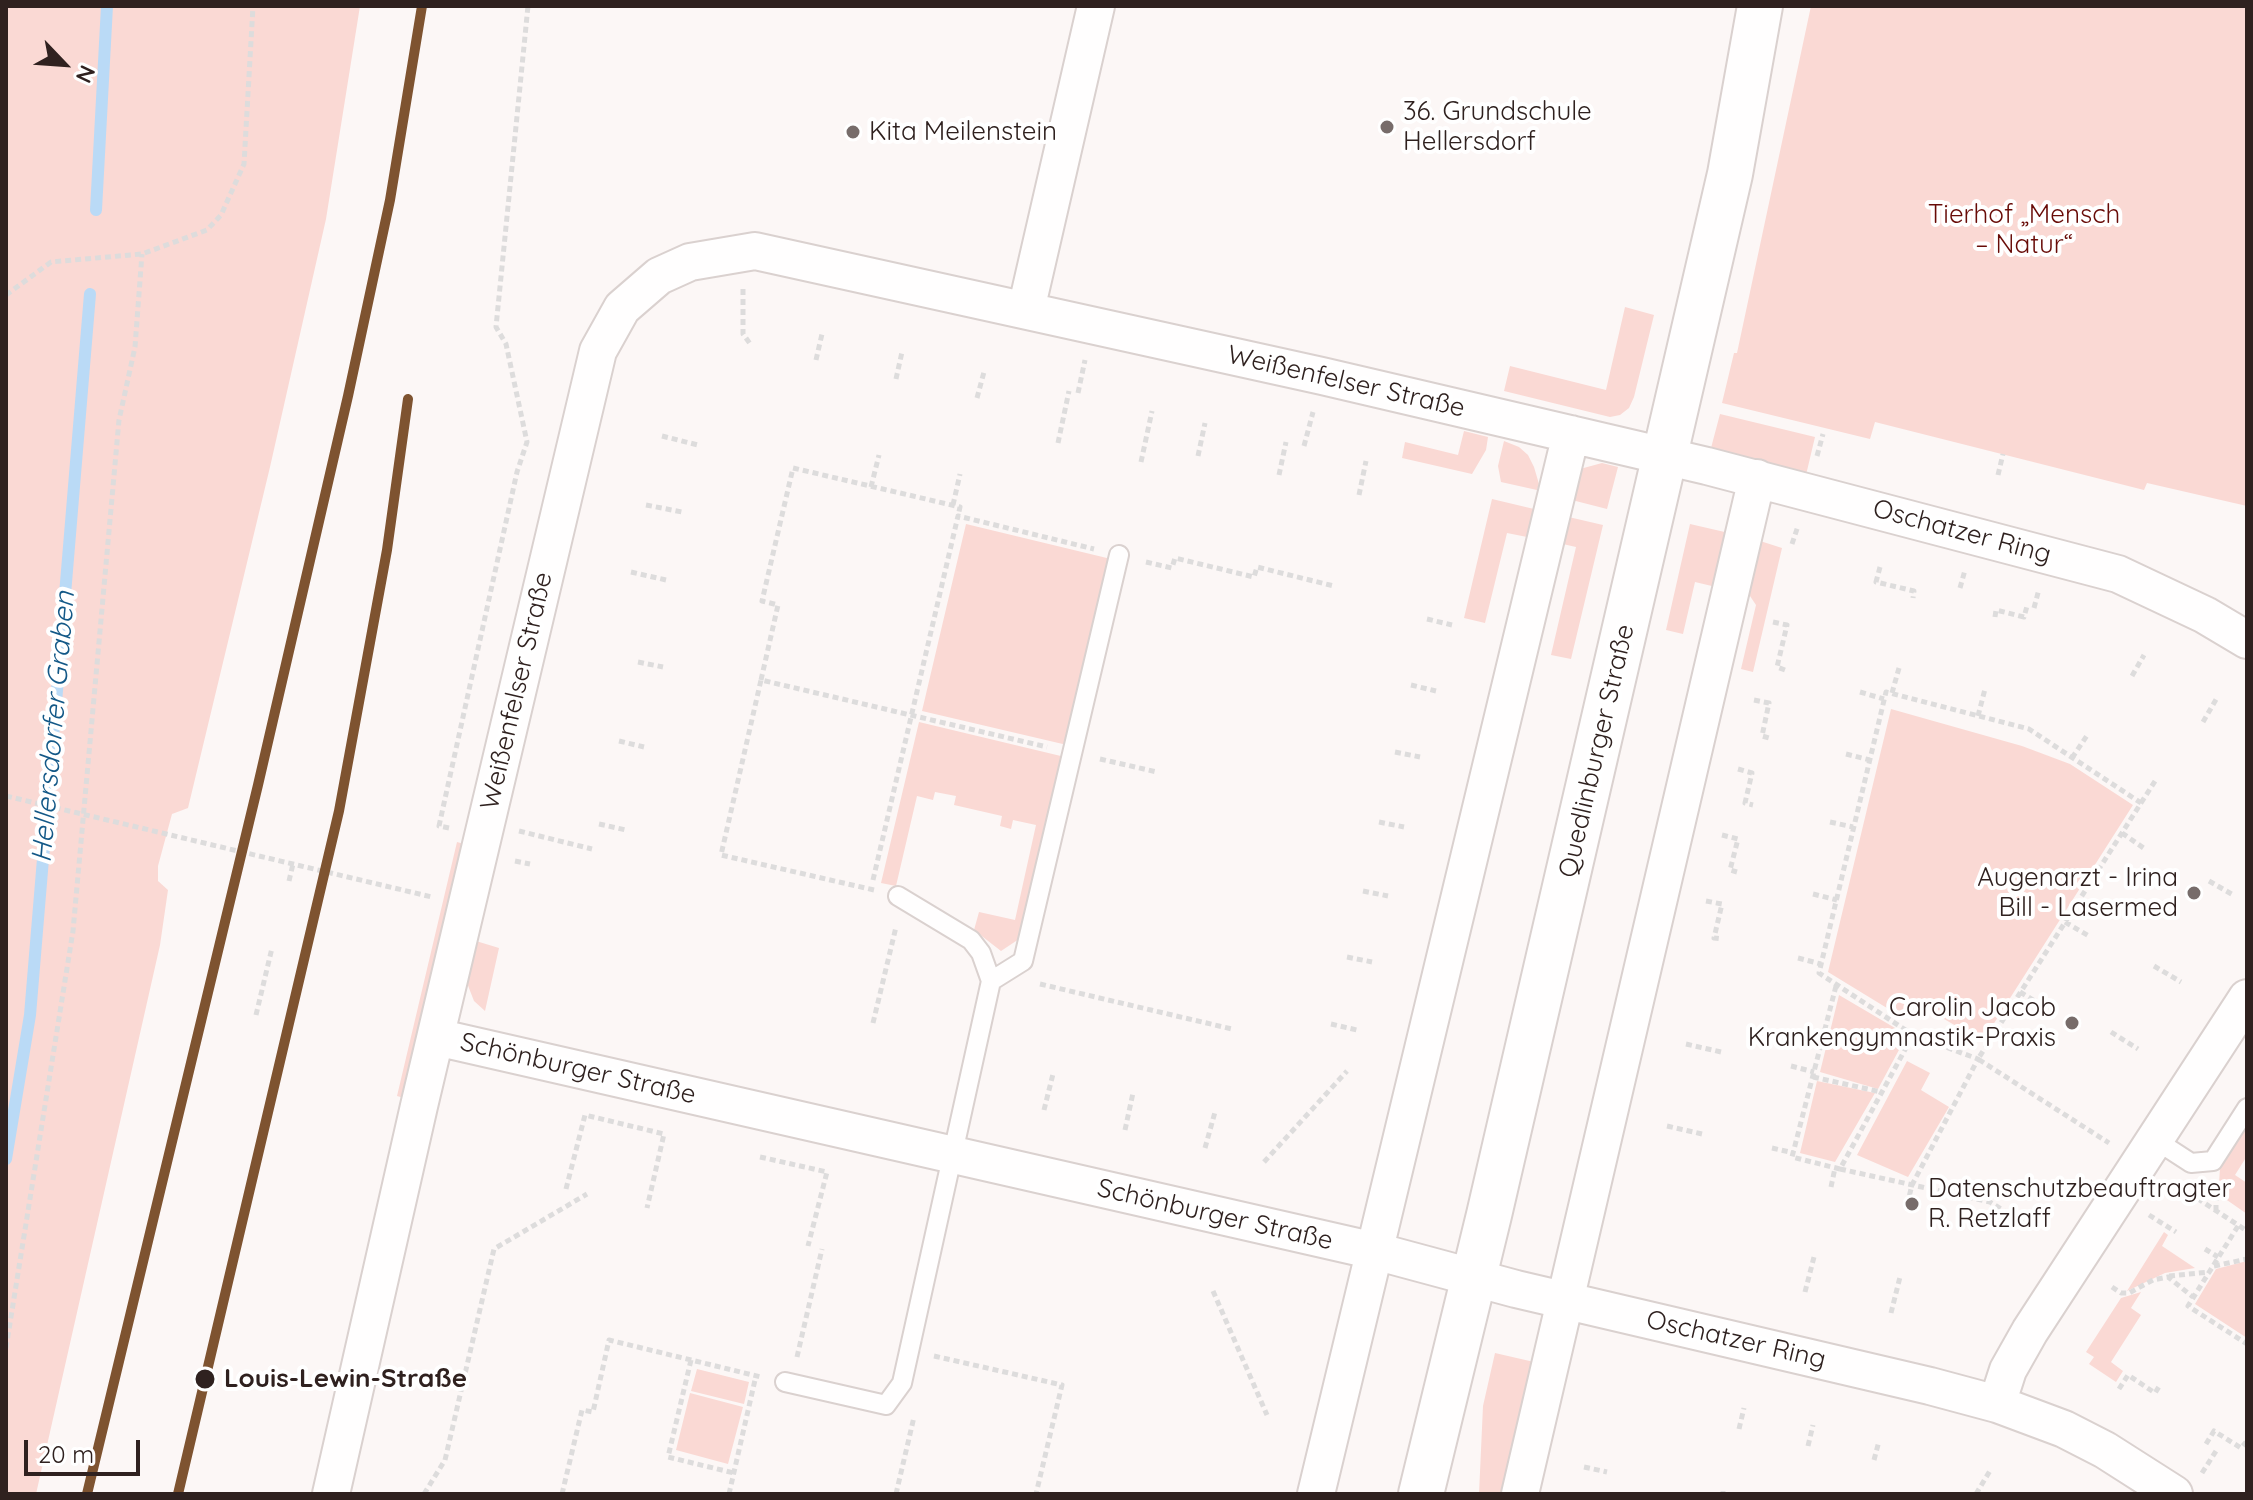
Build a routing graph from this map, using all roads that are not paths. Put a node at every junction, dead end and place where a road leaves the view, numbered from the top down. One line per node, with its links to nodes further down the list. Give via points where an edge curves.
1 (1096, 6): 3 (street)
2 (1760, 6): 5 (street, Quedlinburger Straße, via 1730,174)
3 (1026, 310): 4 (street, Weißenfelser Straße); 12 (street, Weißenfelser Straße, via 755,251 690,262 659,276 622,308 598,351)
4 (1571, 434): 5 (street, Weißenfelser Straße); 16 (street)
5 (1665, 457): 6 (street, Oschatzer Ring); 17 (street, Quedlinburger Straße)
6 (1757, 478): 8 (street, Oschatzer Ring, via 2118,574); 18 (street)
7 (1119, 555): 10 (lane, via 1023,961)
8 (2247, 640)
9 (900, 897): 10 (lane, via 971,940)
10 (996, 978): 15 (lane)
11 (2247, 998): 14 (street)
12 (436, 1037): 15 (street, Schönburger Straße); 21 (street, Weißenfelser Straße)
13 (2247, 1108): 14 (lane, via 2213,1161 2191,1163)
14 (2154, 1139): 20 (street, via 2030,1331)
15 (954, 1155): 16 (street, Schönburger Straße); 19 (lane, via 902,1383 886,1405)
16 (1375, 1251): 17 (street, Schönburger Straße); 22 (street)
17 (1474, 1278): 18 (street, Oschatzer Ring); 23 (street, Quedlinburger Straße)
18 (1565, 1300): 20 (street, Oschatzer Ring); 24 (street)
19 (788, 1383)
20 (1997, 1404): 25 (street, Oschatzer Ring, via 2064,1429)
21 (331, 1494)
22 (1316, 1494)
23 (1421, 1494)
24 (1520, 1494)
25 (2174, 1494)

